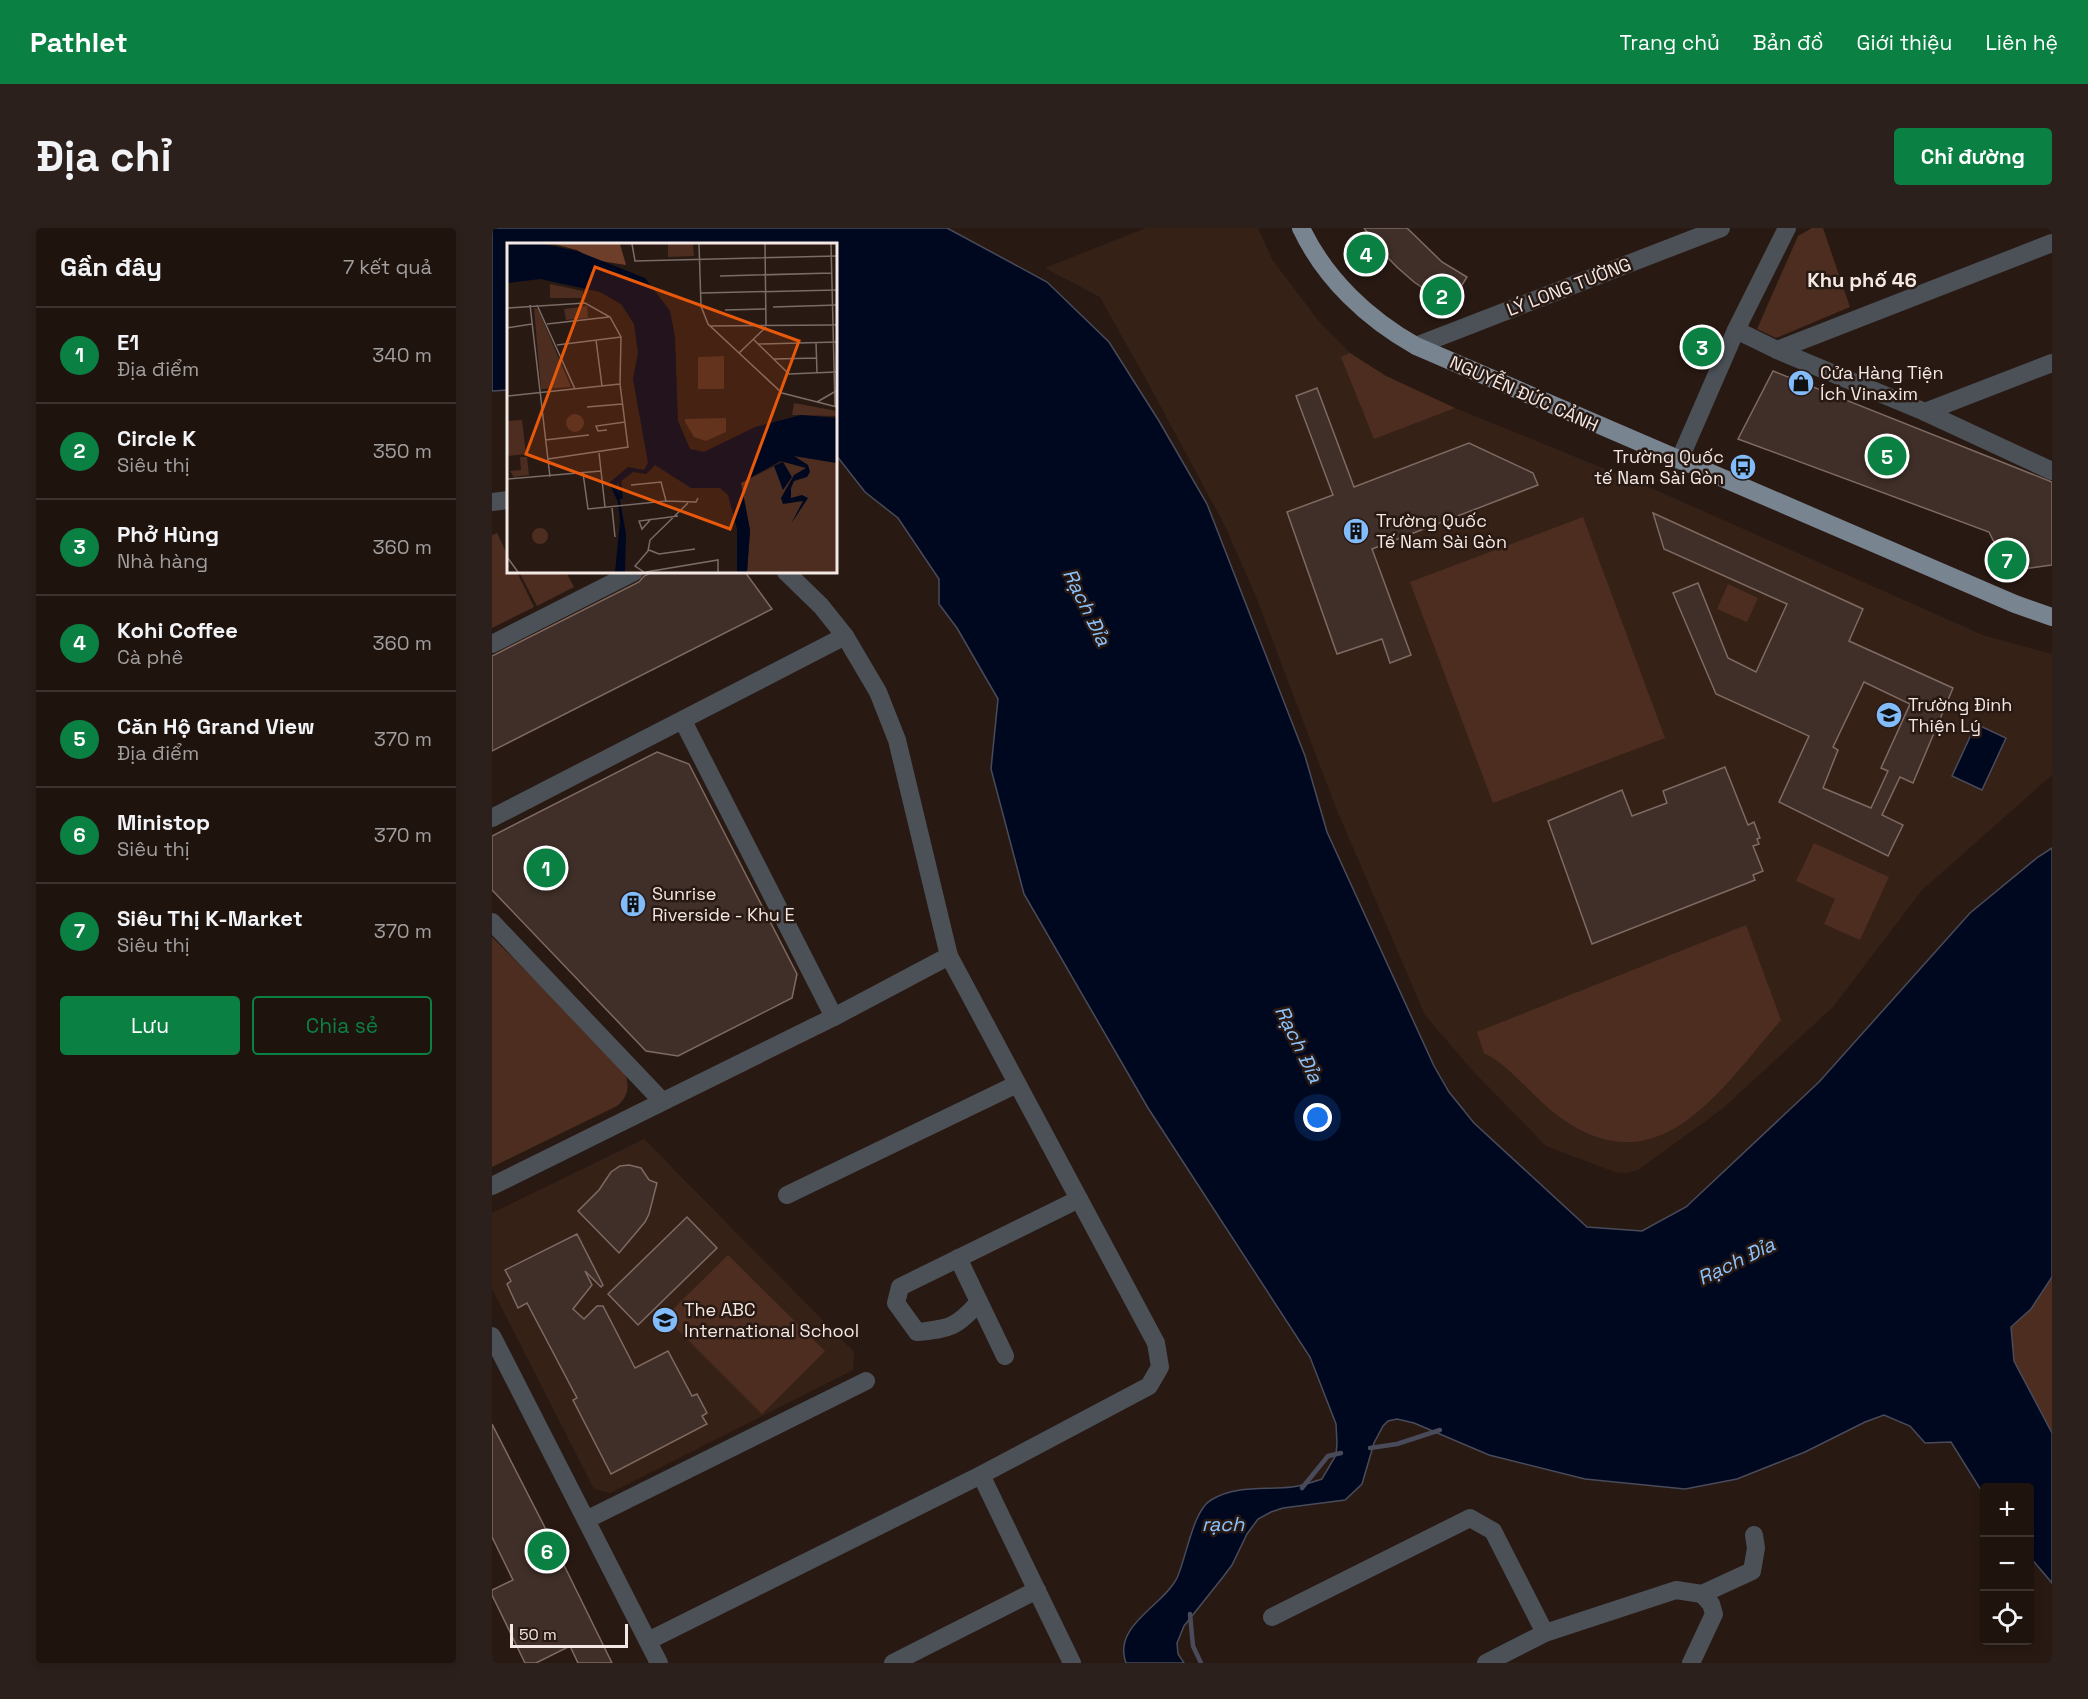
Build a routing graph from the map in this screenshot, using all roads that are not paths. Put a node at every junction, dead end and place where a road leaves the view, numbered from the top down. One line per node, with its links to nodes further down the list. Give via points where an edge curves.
1 (1301, 228): 6 (main road, NGUYỄN ĐỨC CẢNH, via 1314,252 1354,301 1383,326)
2 (1721, 228): 6 (street, LÝ LONG TƯỜNG)
3 (1787, 228): 5 (street)
4 (2052, 243): 7 (street)
5 (1736, 330): 7 (street); 10 (street)
6 (1416, 346): 10 (main road, NGUYỄN ĐỨC CẢNH)
7 (1777, 350): 9 (street)
8 (2052, 363): 9 (street)
9 (1925, 412): 11 (street)
10 (1679, 461): 16 (main road, NGUYỄN ĐỨC CẢNH)
11 (2052, 471)
12 (507, 500): 13 (street)
13 (492, 502)
14 (632, 573): 18 (street)
15 (787, 573): 17 (street)
16 (2052, 617)
17 (845, 636): 19 (street); 22 (street, via 878,692 897,740)
18 (492, 644)
19 (683, 721): 20 (street); 23 (street)
20 (492, 819)
21 (492, 922): 25 (street)
22 (949, 956): 23 (street); 24 (street)
23 (834, 1017): 25 (street)
24 (1017, 1084): 27 (street); 28 (street)
25 (663, 1101): 26 (street)
26 (492, 1186)
27 (787, 1195)
28 (1079, 1199): 29 (street); 34 (street, via 1156,1343 1161,1367 1149,1386)
29 (957, 1258): 30 (street); 30 (street, via 900,1287 896,1303 917,1332 941,1330 962,1320)
30 (979, 1302): 32 (street)
31 (492, 1336): 35 (street)
32 (1005, 1356)
33 (866, 1381): 35 (street)
34 (981, 1475): 37 (street); 41 (street)
35 (586, 1520): 41 (street)
36 (1754, 1534): 38 (street, via 1752,1571)
37 (1037, 1590): 42 (street); 45 (street)
38 (1702, 1594): 40 (street, via 1676,1590); 47 (street, via 1714,1614)
39 (1272, 1617): 40 (street, via 1470,1518 1493,1531)
40 (1545, 1633): 46 (street)
41 (648, 1641): 43 (street)
42 (925, 1656): 44 (street)
43 (659, 1663)
44 (893, 1663)
45 (1072, 1663)
46 (1486, 1663)
47 (1691, 1663)

